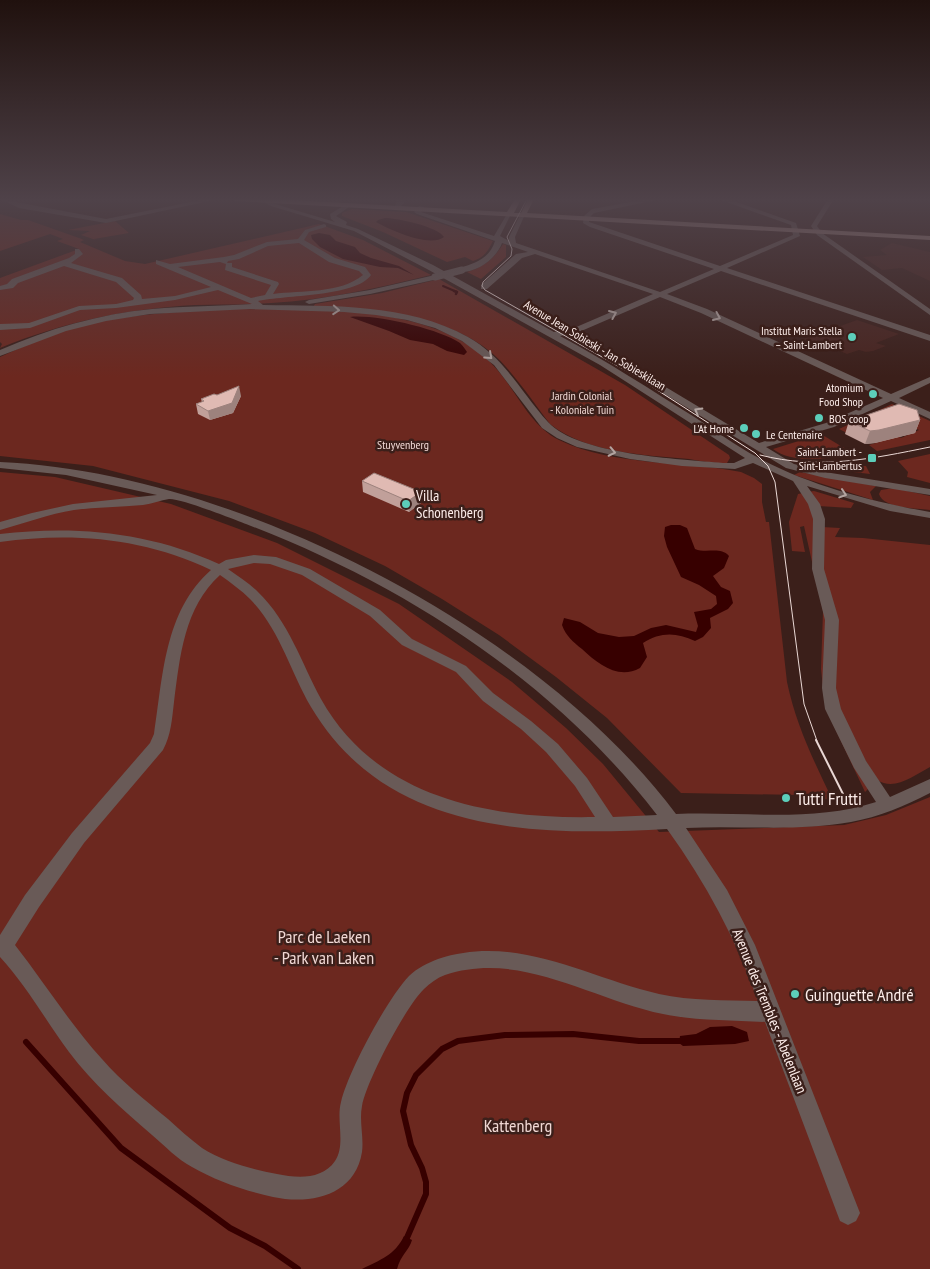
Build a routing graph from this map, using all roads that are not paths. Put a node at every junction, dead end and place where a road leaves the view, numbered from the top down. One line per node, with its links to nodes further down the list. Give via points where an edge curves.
1 (74, 258): 14 (street)
2 (233, 258): 13 (street)
3 (330, 258): 21 (street, via 362,269 367,275 344,286)
4 (412, 258): 27 (street, Avenue Jean Sobieski - Jan Sobieskilaan)
5 (429, 258): 17 (street, Avenue Jean Sobieski - Jan Sobieskilaan)
6 (489, 258): 17 (street)
7 (516, 258): 26 (street, Avenue Jean Sobieski - Jan Sobieskilaan, via 481,285)
8 (552, 258): 20 (street)
9 (691, 258): 16 (street)
10 (741, 258): 16 (street)
11 (853, 258): 24 (street)
12 (159, 262): 15 (street)
13 (225, 262): 15 (street); 21 (street, via 228,268 275,284)
14 (63, 264): 19 (street); 22 (street, via 119,280 138,297)
15 (170, 266): 18 (street)
16 (721, 268): 20 (street); 28 (street)
17 (463, 273): 23 (street, bridge, via 435,276 349,296 301,303)
18 (219, 287): 22 (street, via 185,296); 23 (street)
19 (0, 288)
20 (660, 295): 26 (street, one-way to 20); 31 (street, one-way to 31, via 707,313)
21 (268, 296): 23 (street)
22 (137, 302): 25 (street, via 79,308 30,325)
23 (255, 304): 29 (street, via 103,318 54,331); 34 (street, one-way to 34, via 384,314 450,332 489,356 546,426 571,441 632,456 723,466 735,466)
24 (930, 313)
25 (0, 327)
26 (565, 332): 27 (street); 33 (street, Avenue Jean Sobieski - Jan Sobieskilaan, one-way to 26)
27 (552, 335): 34 (street, Avenue Jean Sobieski - Jan Sobieskilaan, via 623,375)
28 (929, 340)
29 (0, 353)
30 (930, 380): 31 (street)
31 (891, 397): 32 (street); 33 (street, via 826,426)
32 (930, 416)
33 (756, 447): 34 (street); 36 (street, Avenue Jean Sobieski - Jan Sobieskilaan)
34 (753, 459): 37 (street, Avenue Jean Sobieski - Jan Sobieskilaan)
35 (0, 465): 41 (street, Avenue des Trembles - Abelenlaan, via 50,468)
36 (787, 465): 37 (street); 39 (street, via 817,474)
37 (776, 470): 38 (street, Avenue Jean Sobieski - Jan Sobieskilaan)
38 (796, 479): 42 (street, Avenue Jean Sobieski - Jan Sobieskilaan, one-way to 42); 48 (street, via 814,504 819,519 818,569 832,620 829,688 833,709 860,764)
39 (894, 486): 40 (street); 42 (street, via 880,487 874,493 876,500)
40 (930, 492)
41 (170, 495): 44 (street, via 152,501 65,509); 49 (street, Avenue des Trembles - Abelenlaan, via 274,530 341,559 403,593 500,656 554,696 628,767)
42 (894, 509): 43 (street, Avenue Jean Sobieski - Jan Sobieskilaan)
43 (930, 515)
44 (0, 526)
45 (0, 538): 46 (street, via 62,533 110,537 180,553)
46 (220, 570): 50 (street, via 226,564 262,558 272,560 323,581 366,607 407,642 461,669 488,697 552,748 581,782); 50 (street, via 243,585 269,612 324,719 337,736 382,775 451,808 535,822); 51 (street, via 196,594 179,629 172,656 162,734 157,746 78,838)
47 (930, 785): 48 (street)
48 (887, 805): 49 (street, via 863,813 825,819)
49 (674, 821): 50 (street); 52 (street, Avenue des Trembles - Abelenlaan, via 723,899)
50 (608, 823)
51 (1, 947): 52 (street, via 18,964 87,1058 127,1100 184,1148 200,1159 240,1176 305,1190 322,1186 345,1166 351,1150 351,1102 359,1083 414,984 440,968 460,961 506,960 560,972 662,1004)
52 (772, 1012): 53 (street, Avenue des Trembles - Abelenlaan)
53 (848, 1213)

